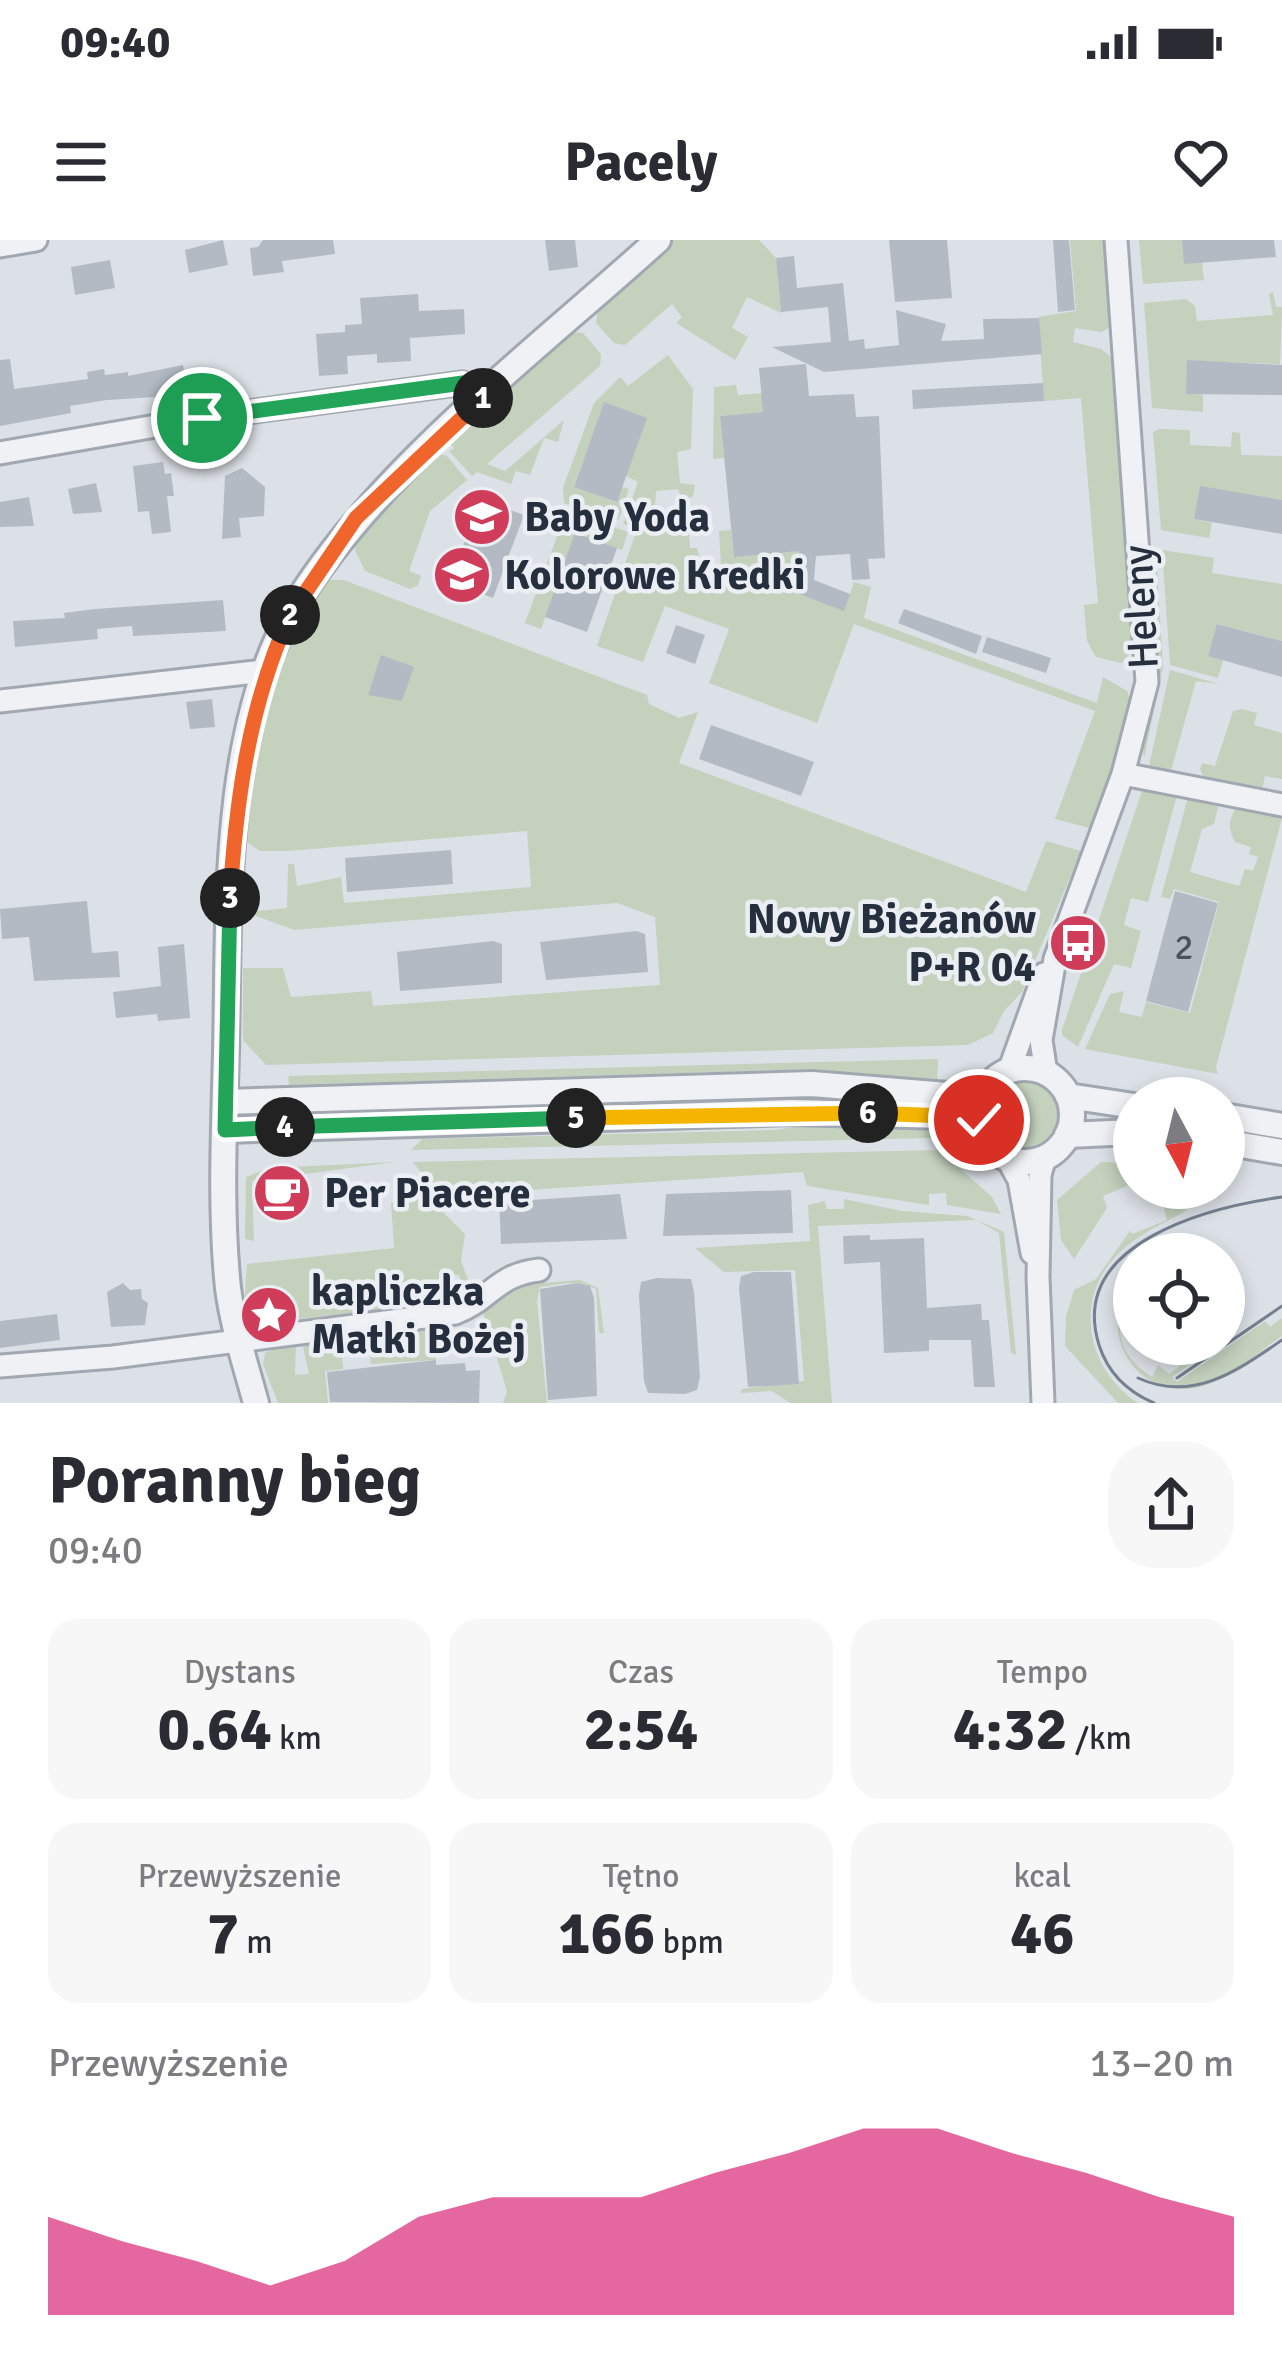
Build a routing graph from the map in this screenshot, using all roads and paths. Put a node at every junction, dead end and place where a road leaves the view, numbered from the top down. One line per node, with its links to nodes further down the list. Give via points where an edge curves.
1 (37, 240): 4 (street)
2 (658, 240): 5 (street)
3 (1116, 240): 9 (street, Heleny, via 1147,682)
4 (0, 246)
5 (485, 396): 6 (street, via 463,383); 7 (street, via 356,518 292,610)
6 (0, 453)
7 (264, 671): 8 (street); 16 (street, via 232,861)
8 (0, 701)
9 (1123, 774): 10 (street); 11 (street, Heleny)
10 (1282, 805)
11 (1055, 959): 12 (street, Heleny); 13 (street, Heleny, via 1041,1040)
12 (1009, 1071): 13 (street); 14 (street)
13 (1046, 1073): 15 (street)
14 (985, 1091): 16 (street, via 812,1084); 20 (street)
15 (1068, 1096): 17 (street); 23 (street)
16 (225, 1102): 21 (street)
17 (1113, 1103)
18 (1245, 1120): 19 (street)
19 (1282, 1126)
20 (980, 1128): 21 (street, via 946,1116 792,1112); 27 (street)
21 (225, 1130): 30 (street, via 223,1231)
22 (1113, 1133): 23 (street)
23 (1067, 1135): 26 (street)
24 (1245, 1146): 25 (street)
25 (1282, 1152)
26 (1045, 1157): 27 (street); 29 (street)
27 (1007, 1158): 29 (street, via 1022,1192)
28 (538, 1270): 30 (street, via 507,1276 455,1313)
29 (1037, 1277): 33 (street)
30 (239, 1339): 31 (street); 32 (street)
31 (0, 1366)
32 (256, 1403)
33 (1042, 1403)

